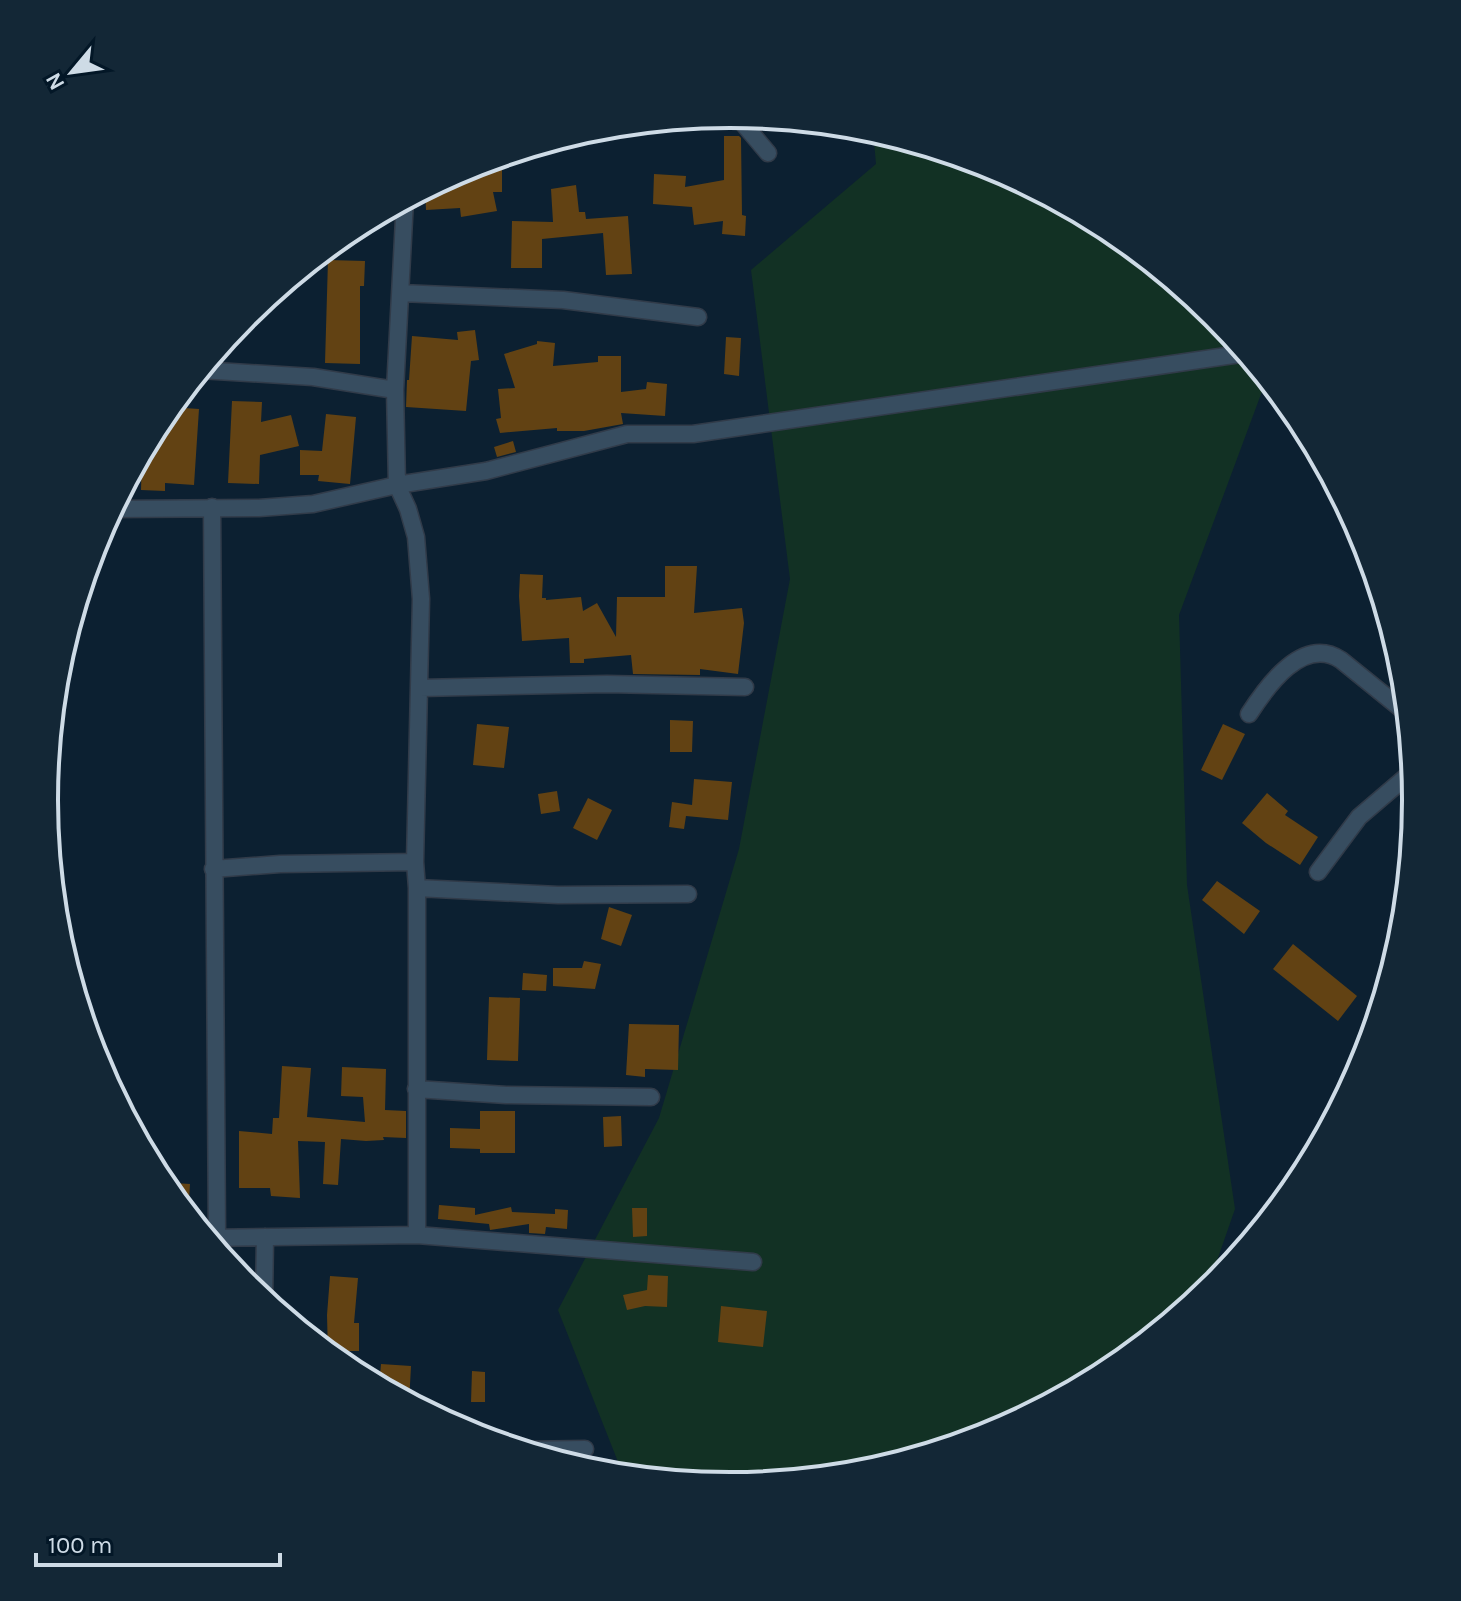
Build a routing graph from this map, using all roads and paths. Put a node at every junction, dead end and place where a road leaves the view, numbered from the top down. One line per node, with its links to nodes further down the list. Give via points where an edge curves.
1 (747, 128): 2 (street)
2 (768, 153)
3 (404, 212): 4 (street)
4 (401, 293): 5 (street, via 563,300); 8 (street)
5 (698, 317)
6 (1234, 355): 9 (street, via 693,434 627,434 486,471)
7 (214, 371): 8 (street, via 313,377)
8 (395, 390): 9 (street)
9 (397, 485): 10 (street, via 313,504); 13 (street, via 416,537)
10 (212, 507): 11 (street); 18 (street)
11 (124, 509)
12 (745, 687): 13 (street)
13 (420, 688): 17 (street)
14 (1396, 704): 15 (street, via 1331,653 1319,653 1305,655 1269,683)
15 (1249, 714)
16 (1403, 780): 19 (street, via 1359,817)
17 (415, 862): 18 (street); 20 (street)
18 (213, 869): 24 (street)
19 (1318, 872)
20 (417, 888): 21 (street); 22 (street)
21 (688, 894)
22 (416, 1089): 23 (street); 25 (street)
23 (651, 1097)
24 (212, 1228)
25 (417, 1235): 26 (street); 28 (street)
26 (265, 1237): 27 (street); 29 (street)
27 (220, 1238)
28 (753, 1262)
29 (264, 1285)
30 (554, 1449): 31 (street)
31 (585, 1449)

